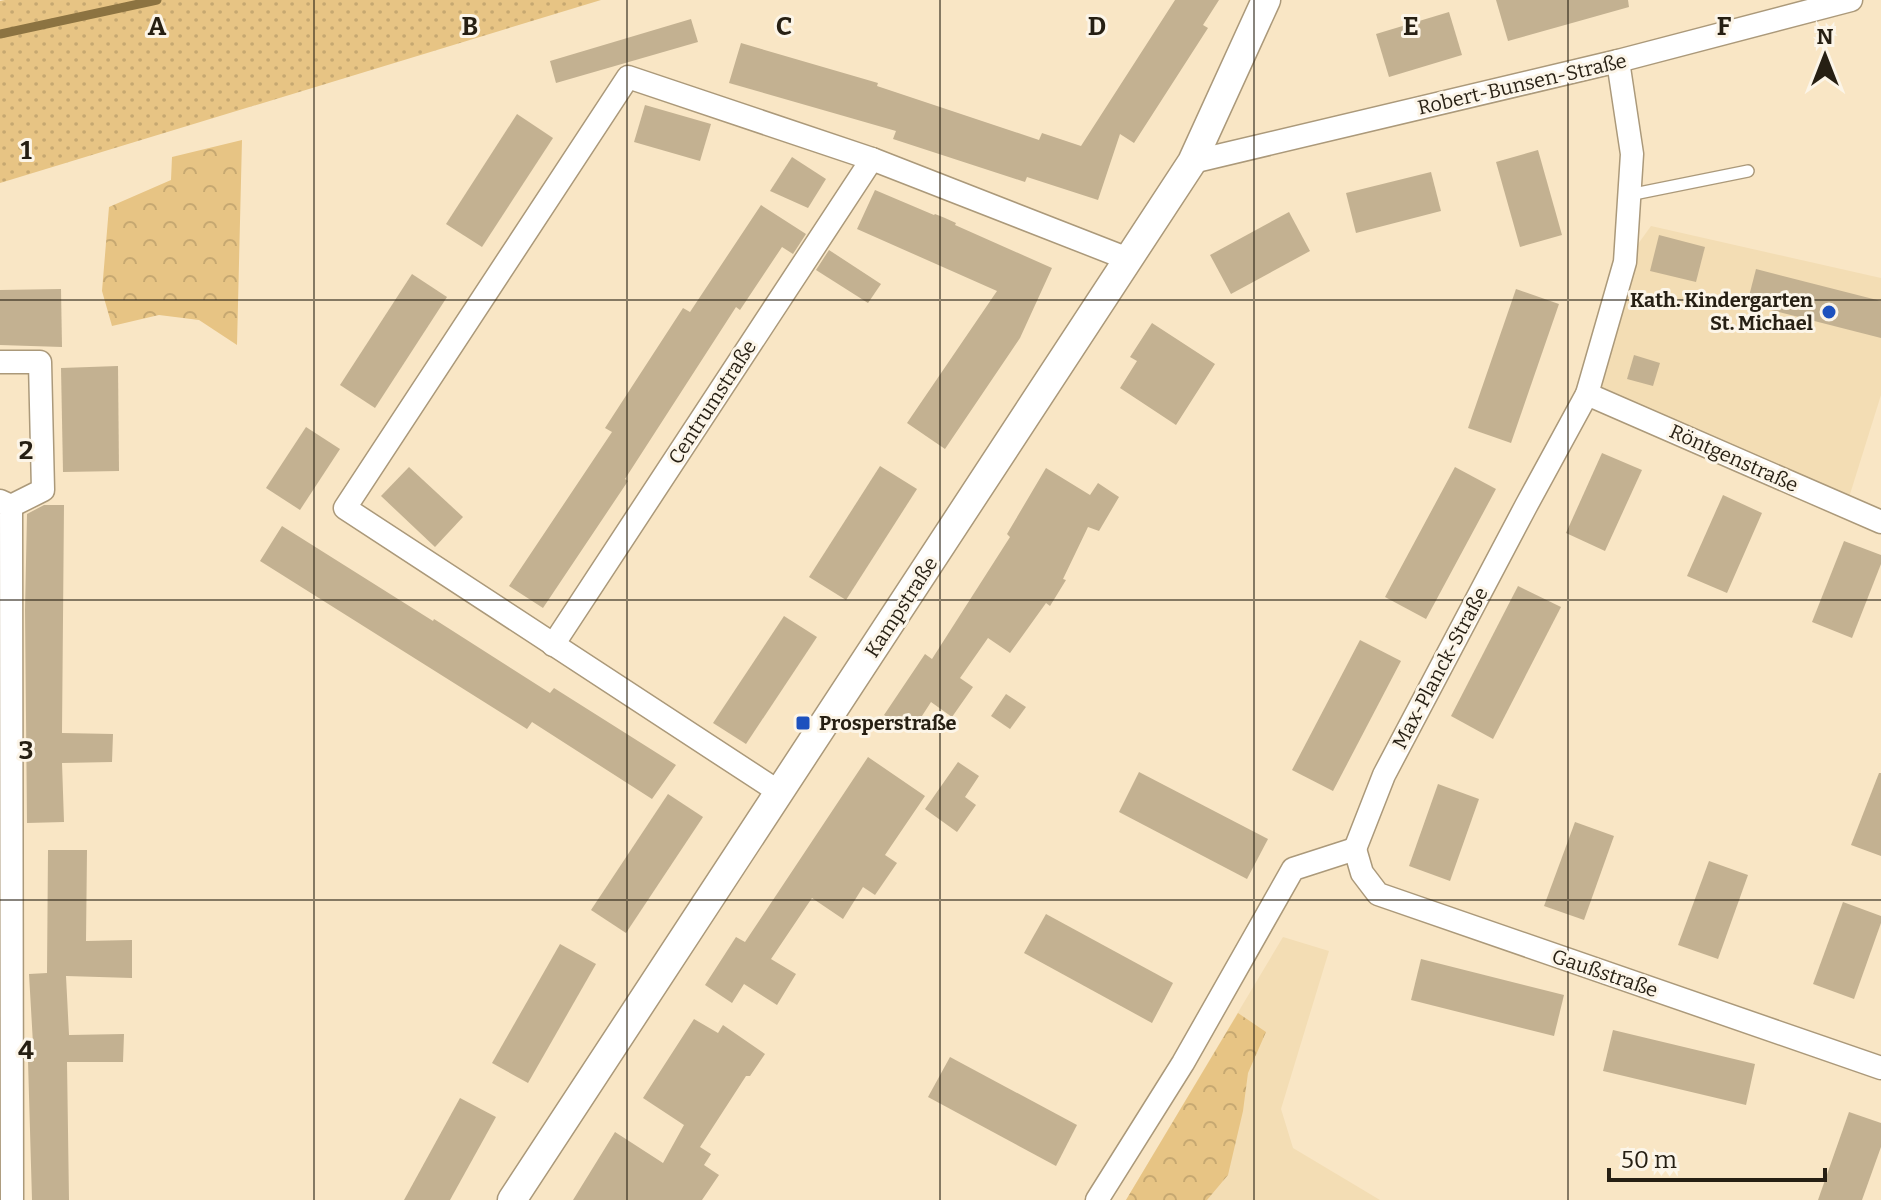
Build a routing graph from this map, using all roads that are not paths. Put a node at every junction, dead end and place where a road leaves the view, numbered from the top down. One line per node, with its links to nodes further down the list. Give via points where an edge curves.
1 (1266, 0): 5 (street, Kampstraße)
2 (1851, 0): 3 (street, Robert-Bunsen-Straße)
3 (1618, 61): 5 (street, Robert-Bunsen-Straße); 7 (street, Max-Planck-Straße, via 1632,154)
4 (872, 159): 8 (street); 13 (street, Centrumstraße); 13 (street, via 628,77 353,495 345,508)
5 (1192, 162): 8 (street, Kampstraße)
6 (1748, 171): 7 (lane)
7 (1629, 195): 10 (street, Max-Planck-Straße, via 1625,262)
8 (1128, 259): 14 (street, Kampstraße)
9 (0, 362): 11 (street, via 40,362 43,490)
10 (1587, 394): 12 (street, Röntgenstraße); 15 (street, Max-Planck-Straße, via 1384,775)
11 (6, 503): 16 (street)
12 (1881, 522)
13 (553, 645): 14 (street)
14 (779, 792): 19 (street, Kampstraße)
15 (1355, 849): 17 (street, Gaußstraße, via 1362,873 1378,894); 20 (street, via 1293,869 1183,1063)
16 (6, 899): 18 (street)
17 (1881, 1068)
18 (12, 1200)
19 (512, 1200)
20 (1097, 1200)

